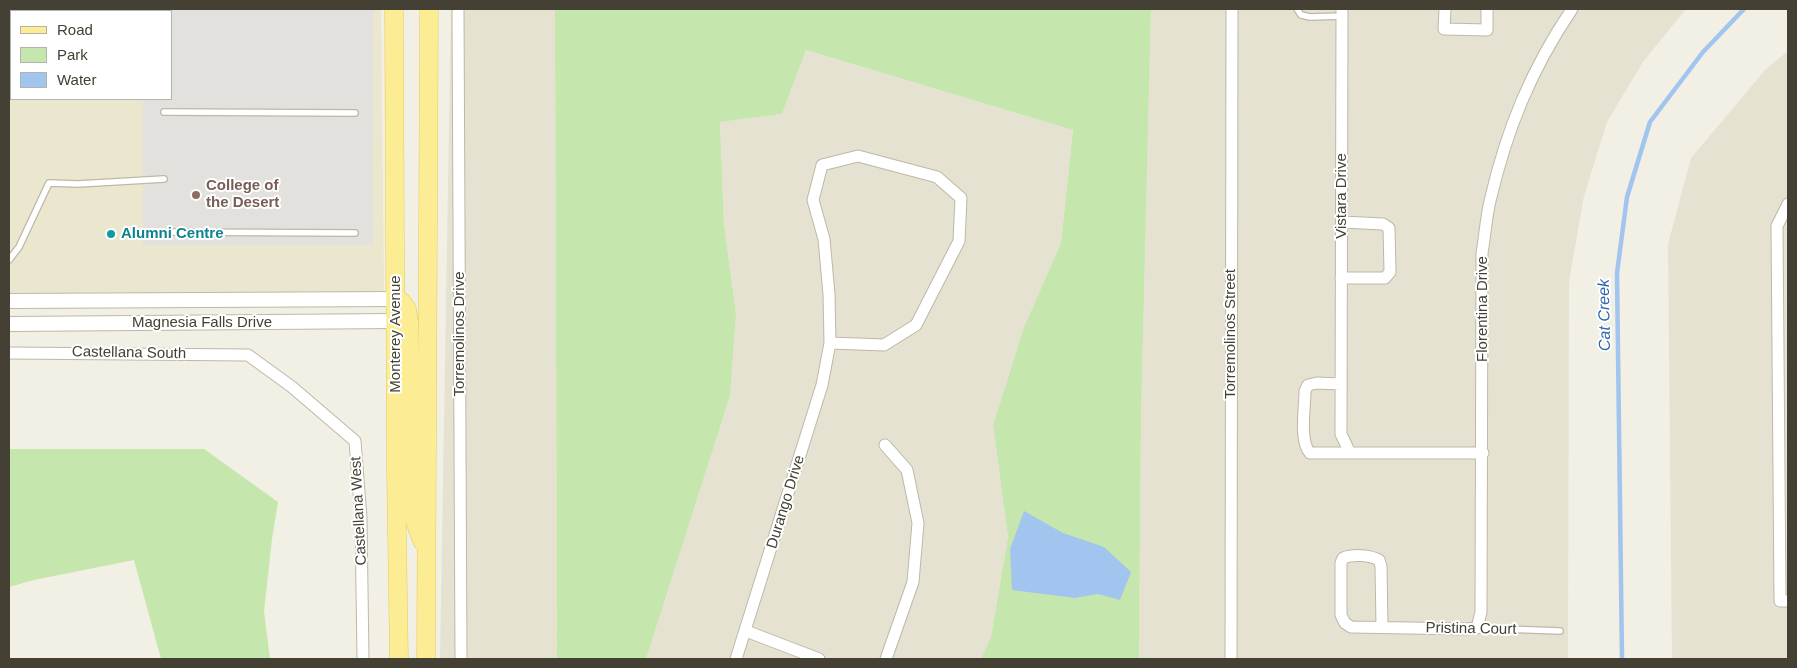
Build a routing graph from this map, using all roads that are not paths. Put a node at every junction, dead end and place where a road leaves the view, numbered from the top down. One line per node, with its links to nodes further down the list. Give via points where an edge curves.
1 (394, 9): 19 (main road, Monterey Avenue)
2 (429, 9): 30 (main road, Monterey Avenue)
3 (458, 9): 39 (street, Torremolinos Drive)
4 (1232, 9): 43 (street, Torremolinos Street)
5 (1297, 9): 9 (lane, via 1301,15 1310,17)
6 (1445, 9): 7 (street, via 1444,29 1487,30)
7 (1488, 9)
8 (1572, 9): 29 (street, Florentina Drive, via 1552,39 1526,90 1506,142 1490,202 1482,253)
9 (1342, 12): 14 (street, Vistara Drive)
10 (164, 112): 11 (lane)
11 (355, 113)
12 (164, 179): 17 (lane, via 49,184 20,246)
13 (1788, 204): 31 (street, via 1778,226)
14 (1342, 222): 18 (street, Vistara Drive); 18 (street, via 1383,224 1389,228 1390,272 1386,278)
15 (164, 232): 16 (lane)
16 (355, 232)
17 (9, 260)
18 (1342, 278): 26 (street, Vistara Drive)
19 (396, 300): 20 (street, Magnesia Falls Drive); 21 (main road, Monterey Avenue); 30 (main road, via 407,309 410,481 413,516)
20 (9, 302)
21 (396, 322): 22 (street, Magnesia Falls Drive); 37 (main road, Monterey Avenue)
22 (9, 324)
23 (830, 342): 23 (street, Durango Drive, via 884,345 916,325 959,241 961,198 937,177 858,156 822,165 813,200 824,239); 34 (street, Durango Drive, via 822,385)
24 (9, 353): 25 (street, Castellana South)
25 (248, 355): 36 (street, Castellana West, via 355,441 362,518)
26 (1341, 384): 28 (street, Vistara Drive, via 1341,434); 28 (street, via 1308,385 1305,391 1304,438 1310,453)
27 (885, 445): 42 (street, via 907,470 918,523 912,582)
28 (1350, 453): 29 (street)
29 (1483, 453): 33 (street, Florentina Drive, via 1481,612)
30 (426, 554): 38 (main road, Monterey Avenue)
31 (1784, 601)
32 (1382, 626): 32 (street, Pristina Court, via 1351,626 1345,623 1341,615 1343,558 1373,557 1379,560); 33 (street, Pristina Court)
33 (1477, 628): 35 (lane, Pristina Court)
34 (746, 631): 40 (street, Durango Drive); 41 (street)
35 (1560, 631)
36 (363, 659)
37 (399, 659)
38 (426, 659)
39 (461, 659)
40 (736, 659)
41 (819, 659)
42 (886, 659)
43 (1231, 659)

